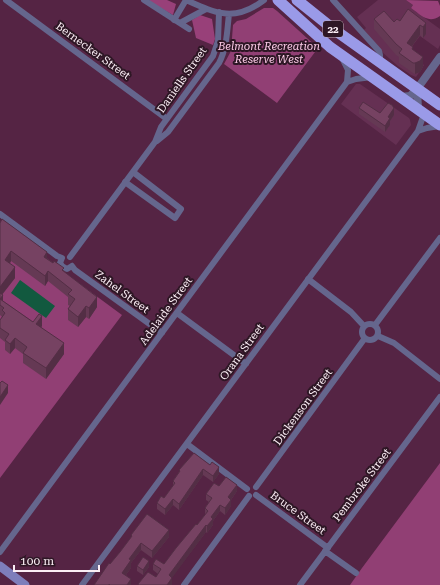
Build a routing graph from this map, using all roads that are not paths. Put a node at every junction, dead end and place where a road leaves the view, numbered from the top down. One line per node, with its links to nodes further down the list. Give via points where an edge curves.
1 (6, 0): 22 (street, Bernecker Street)
2 (144, 0): 11 (street)
3 (186, 0): 8 (street); 11 (street)
4 (264, 0): 10 (street, via 249,10)
5 (278, 0): 13 (highway, 22)
6 (298, 0): 15 (highway, 22)
7 (333, 0): 15 (street, via 380,53)
8 (206, 9): 9 (street); 11 (street)
9 (219, 12): 10 (street); 22 (street, Daniells Street, via 218,41 213,56)
10 (229, 14): 25 (street, Daniells Street, via 224,52 219,63 168,132)
11 (177, 22): 12 (street)
12 (189, 29)
13 (341, 55): 16 (highway, 22); 17 (street, via 348,70)
14 (440, 57): 18 (street)
15 (380, 63): 18 (highway, 22)
16 (373, 77): 17 (street); 19 (highway, 22)
17 (347, 82): 34 (street, Adelaide Street)
18 (417, 89): 19 (street, via 410,96); 20 (highway, 22); 21 (street)
19 (401, 97): 21 (highway, 22)
20 (440, 105)
21 (421, 112): 23 (highway, 22); 24 (street, Orana Street)
22 (167, 119): 25 (street, Daniells Street)
23 (440, 126): 24 (street)
24 (418, 131): 33 (street, Orana Street)
25 (155, 142): 26 (street, Daniells Street)
26 (133, 172): 27 (street, Daniells Street); 27 (street, via 181,209 175,218)
27 (125, 182): 30 (street, Daniells Street)
28 (0, 214): 31 (street)
29 (440, 238): 35 (street)
30 (70, 257): 31 (street); 32 (street)
31 (62, 258): 32 (street, via 60,263 64,268)
32 (72, 266): 37 (street, Zahel Street)
33 (308, 279): 36 (street, via 351,312); 40 (street, Orana Street)
34 (177, 313): 37 (street, Adelaide Street); 40 (street)
35 (375, 325): 36 (street); 38 (street)
36 (364, 326): 39 (street, via 362,332)
37 (162, 333): 48 (street, Adelaide Street)
38 (378, 336): 39 (street, via 373,340); 41 (street, via 394,343)
39 (366, 338): 44 (street, Dickenson Street)
40 (246, 364): 43 (street, Orana Street)
41 (440, 379)
42 (440, 396): 47 (street, Pembroke Street)
43 (187, 444): 45 (street); 52 (street, Orana Street)
44 (256, 487): 45 (street); 46 (street, via 258,491)
45 (248, 489): 46 (street, via 247,492)
46 (253, 495): 47 (street, Bruce Street); 53 (street)
47 (326, 550): 50 (street, Bruce Street); 54 (street, Pembroke Street)
48 (0, 552)
49 (0, 566): 51 (main road)
50 (356, 573)
51 (25, 585)
52 (82, 585)
53 (184, 585)
54 (300, 585)

